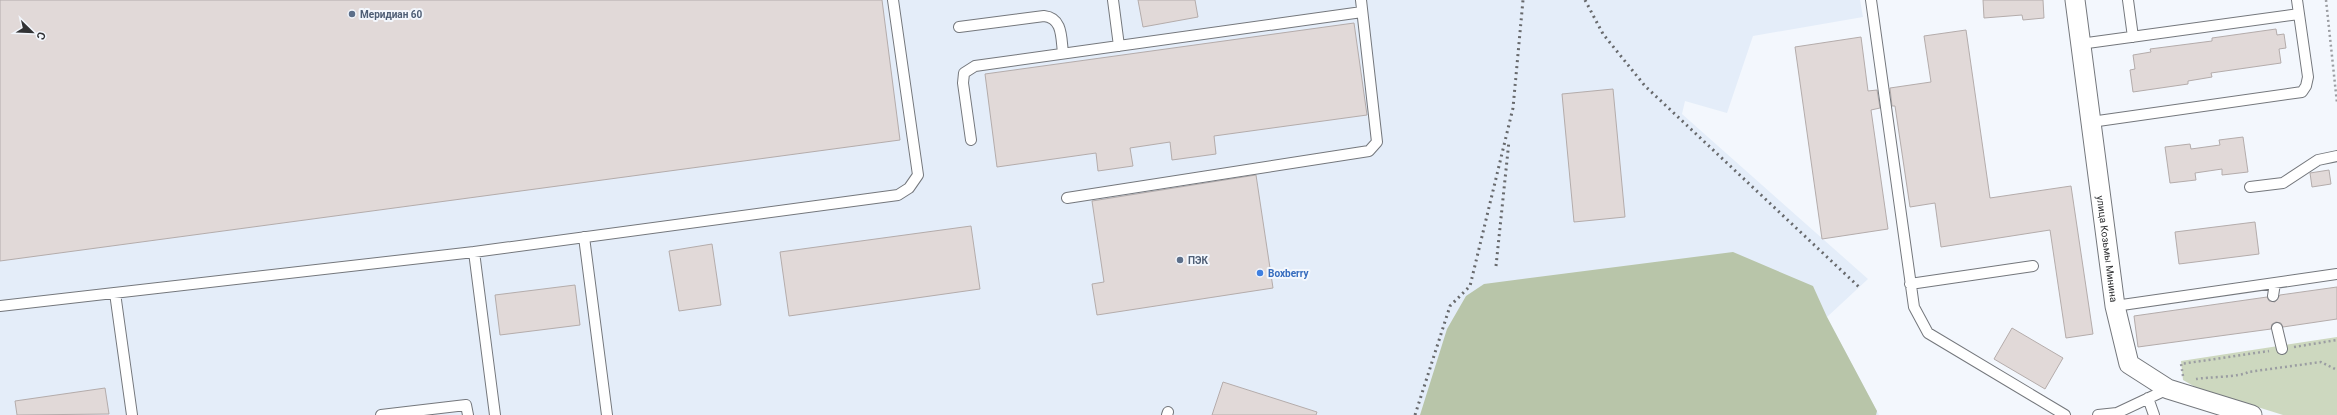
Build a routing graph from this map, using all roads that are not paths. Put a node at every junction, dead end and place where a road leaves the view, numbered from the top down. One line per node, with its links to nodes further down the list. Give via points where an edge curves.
1 (893, 0): 20 (lane, via 918,175 909,188 898,195)
2 (1113, 0): 13 (lane)
3 (1361, 0): 8 (lane)
4 (1871, 0): 25 (lane)
5 (2074, 0): 12 (street, улица Козьмы Минина)
6 (2128, 0): 11 (lane)
7 (2297, 0): 9 (lane)
8 (1362, 12): 13 (lane); 19 (lane, via 1377,142 1369,151)
9 (2299, 14): 11 (lane); 15 (lane, via 2308,77 2302,92)
10 (959, 27): 14 (lane, via 1051,17 1059,26)
11 (2133, 37): 12 (lane)
12 (2080, 44): 15 (street, улица Козьмы Минина)
13 (1119, 46): 14 (lane)
14 (1063, 53): 16 (lane, via 969,68 964,74 963,83)
15 (2091, 122): 29 (street, улица Козьмы Минина)
16 (971, 140)
17 (2337, 156): 18 (lane, via 2318,160 2283,183)
18 (2250, 187)
19 (1067, 198)
20 (584, 238): 21 (lane); 38 (lane)
21 (474, 252): 26 (lane); 37 (lane)
22 (2033, 266): 25 (lane)
23 (2337, 274): 24 (lane)
24 (2275, 283): 27 (lane); 29 (lane)
25 (1910, 284): 39 (lane, via 1914,307 1928,333)
26 (115, 292): 28 (lane); 34 (lane)
27 (2273, 296)
28 (0, 306)
29 (2115, 306): 32 (street, улица Козьмы Минина, via 2129,364)
30 (2277, 328): 31 (lane)
31 (2282, 349)
32 (2176, 385): 33 (lane); 42 (street, улица Козьмы Минина)
33 (2148, 398): 40 (lane, via 2117,413); 41 (lane)
34 (132, 415)
35 (381, 415): 36 (lane, via 466,404)
36 (468, 415)
37 (495, 415)
38 (607, 415)
39 (2065, 415)
40 (2098, 415)
41 (2154, 415)
42 (2252, 415)

